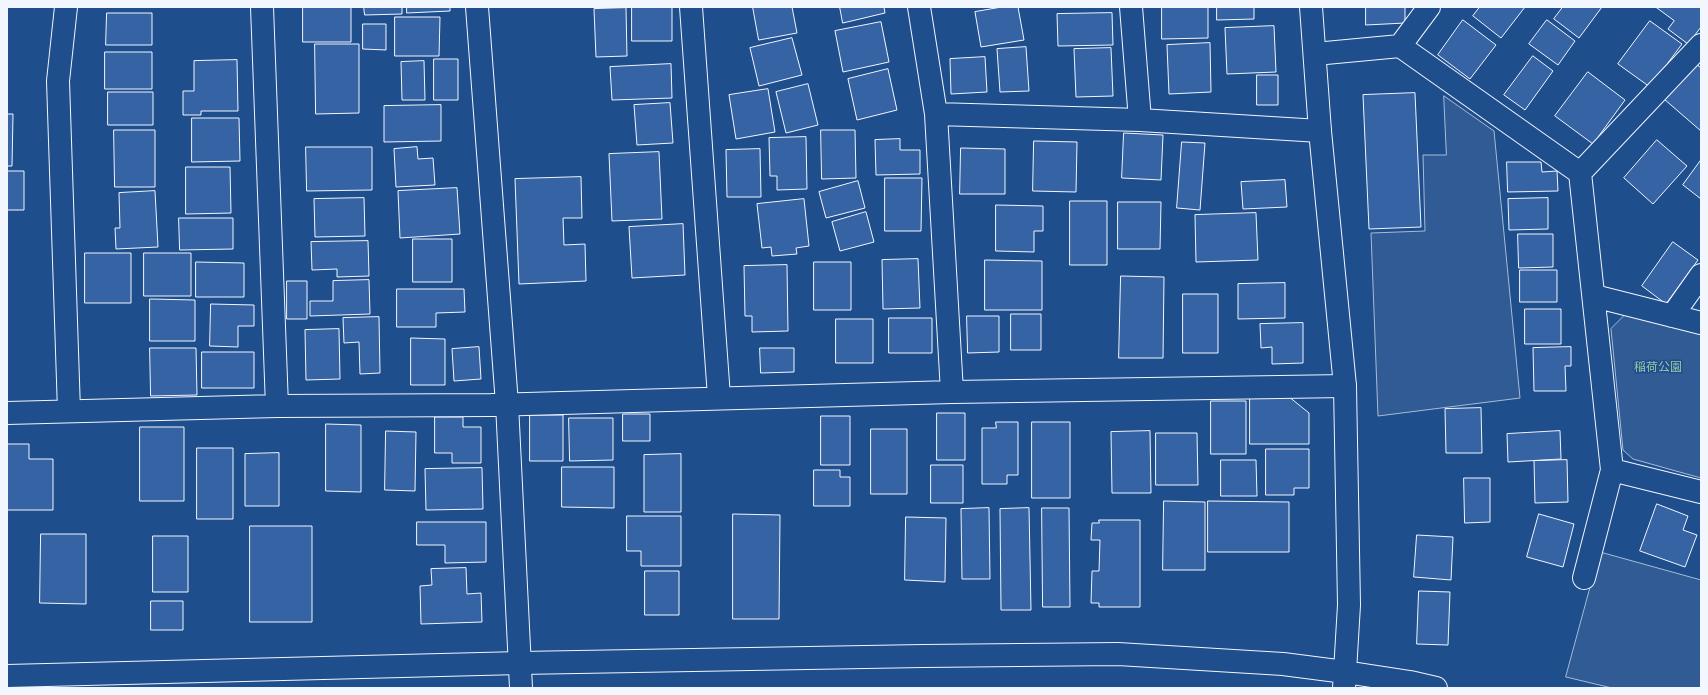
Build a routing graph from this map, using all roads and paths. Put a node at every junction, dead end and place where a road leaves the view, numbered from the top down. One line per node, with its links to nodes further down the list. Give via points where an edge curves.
1 (66, 7): 25 (street, via 58,81)
2 (262, 7): 24 (street)
3 (476, 7): 23 (street)
4 (691, 7): 22 (street)
5 (919, 7): 12 (street)
6 (1131, 7): 13 (street)
7 (1311, 7): 11 (street)
8 (1429, 7): 10 (street)
9 (1701, 45): 15 (street)
10 (1400, 46): 11 (street); 15 (street)
11 (1315, 54): 14 (street)
12 (936, 114): 13 (street); 21 (street)
13 (1140, 120): 14 (street)
14 (1320, 131): 20 (street)
15 (1580, 173): 17 (street)
16 (1701, 275): 18 (street)
17 (1594, 296): 18 (street); 27 (street)
18 (1672, 316): 19 (street)
19 (1701, 323)
20 (1345, 386): 21 (street); 32 (street, via 1349,604)
21 (952, 392): 22 (street)
22 (719, 397): 23 (street)
23 (507, 404): 24 (street); 30 (street)
24 (277, 406): 25 (street)
25 (69, 411): 26 (street)
26 (7, 413)
27 (1612, 470): 28 (street); 29 (street)
28 (1701, 492)
29 (1584, 578)
30 (520, 663): 31 (street); 32 (street, via 1118,654 1283,664); 33 (street)
31 (7, 676)
32 (1345, 680): 34 (street)
33 (521, 688)
34 (1436, 688)

